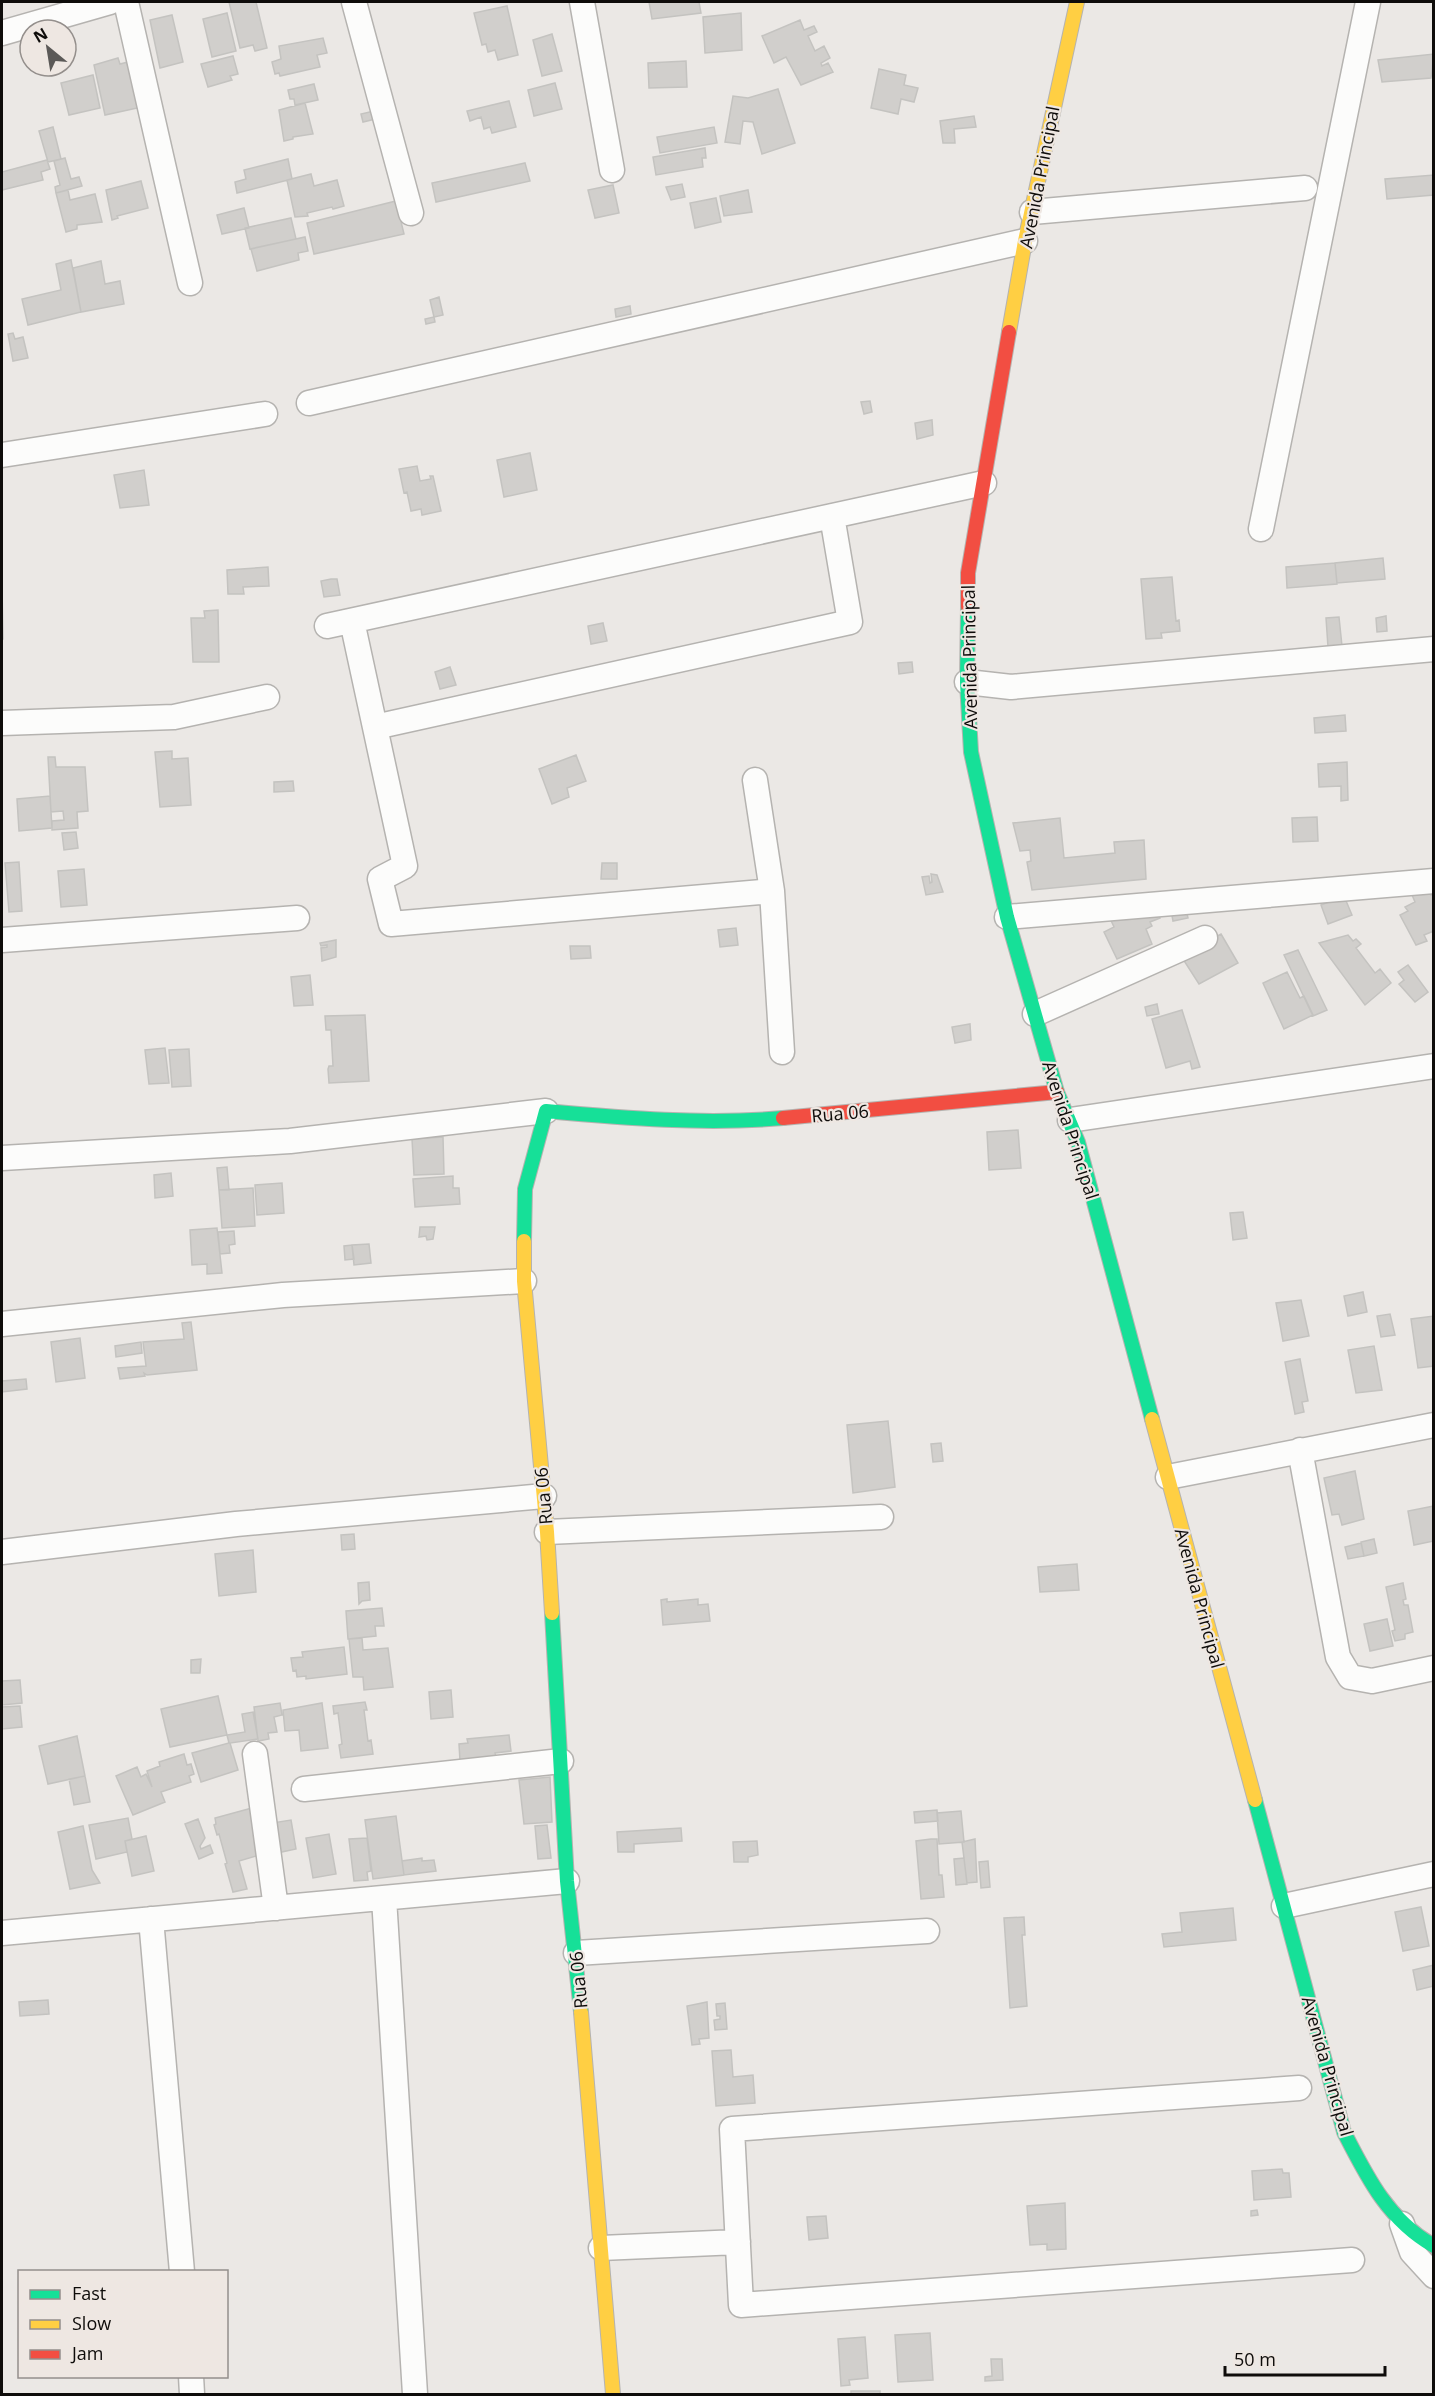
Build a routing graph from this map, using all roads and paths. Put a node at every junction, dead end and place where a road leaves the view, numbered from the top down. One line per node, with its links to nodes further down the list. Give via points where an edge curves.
1 (110, 2): 7 (street)
2 (126, 2): 13 (street)
3 (354, 2): 11 (street)
4 (582, 2): 8 (street)
5 (1077, 2): 10 (street, Avenida Principal)
6 (1368, 2): 19 (street)
7 (2, 33)
8 (612, 170)
9 (1305, 188): 10 (street)
10 (1032, 212): 12 (street, Avenida Principal)
11 (411, 213)
12 (1025, 241): 14 (street); 17 (street, Avenida Principal)
13 (190, 282)
14 (309, 403)
15 (264, 414): 16 (street)
16 (2, 455)
17 (984, 483): 18 (street); 23 (street, Avenida Principal, via 968,573)
18 (832, 516): 20 (street); 26 (street, via 850,622)
19 (1261, 530)
20 (352, 621): 21 (street); 26 (street)
21 (327, 626)
22 (1434, 649): 23 (street, via 1011,687)
23 (967, 682): 30 (street, Avenida Principal, via 971,752)
24 (267, 697): 25 (street, via 174,717)
25 (2, 723)
26 (375, 727): 29 (street, via 405,866 380,879 391,924)
27 (755, 780): 29 (street)
28 (1434, 881): 30 (street)
29 (772, 891): 35 (street)
30 (1007, 917): 34 (street, Avenida Principal)
31 (297, 918): 33 (street)
32 (1205, 939): 34 (street)
33 (2, 940)
34 (1035, 1014): 37 (street, Avenida Principal)
35 (782, 1052)
36 (1434, 1066): 39 (street)
37 (1057, 1092): 38 (street, Rua 06, via 746,1122); 39 (street, Avenida Principal)
38 (546, 1111): 40 (street, via 290,1141); 41 (street, Rua 06, via 525,1189)
39 (1070, 1120): 45 (street, Avenida Principal)
40 (2, 1158)
41 (524, 1281): 42 (street, via 283,1295); 46 (street, Rua 06)
42 (2, 1324)
43 (1434, 1425): 44 (street)
44 (1300, 1450): 45 (street); 50 (street, via 1338,1657 1350,1677 1372,1680)
45 (1168, 1477): 57 (street, Avenida Principal)
46 (543, 1496): 48 (street, Rua 06); 49 (street, via 236,1524)
47 (881, 1517): 48 (street)
48 (547, 1532): 52 (street, Rua 06)
49 (2, 1552)
50 (1434, 1668)
51 (255, 1754): 58 (street)
52 (561, 1761): 53 (street); 55 (street, Rua 06)
53 (304, 1789)
54 (1434, 1874): 57 (street)
55 (567, 1881): 56 (street); 62 (street, Rua 06)
56 (384, 1898): 58 (street); 73 (street)
57 (1284, 1906): 64 (street, Avenida Principal, via 1344,2132 1374,2193)
58 (276, 1908): 59 (street)
59 (151, 1919): 61 (street); 69 (street)
60 (927, 1931): 62 (street)
61 (2, 1933)
62 (576, 1953): 67 (street, Rua 06)
63 (1299, 2088): 65 (street, via 732,2129)
64 (1402, 2224): 66 (street, Avenida Principal); 70 (street, via 1412,2252)
65 (738, 2242): 67 (street); 68 (street, via 741,2305)
66 (1434, 2246)
67 (601, 2248): 74 (street, Rua 06)
68 (1352, 2260)
69 (182, 2270)
70 (1434, 2276)
71 (190, 2378): 72 (street)
72 (192, 2394)
73 (415, 2394)
74 (613, 2394)

